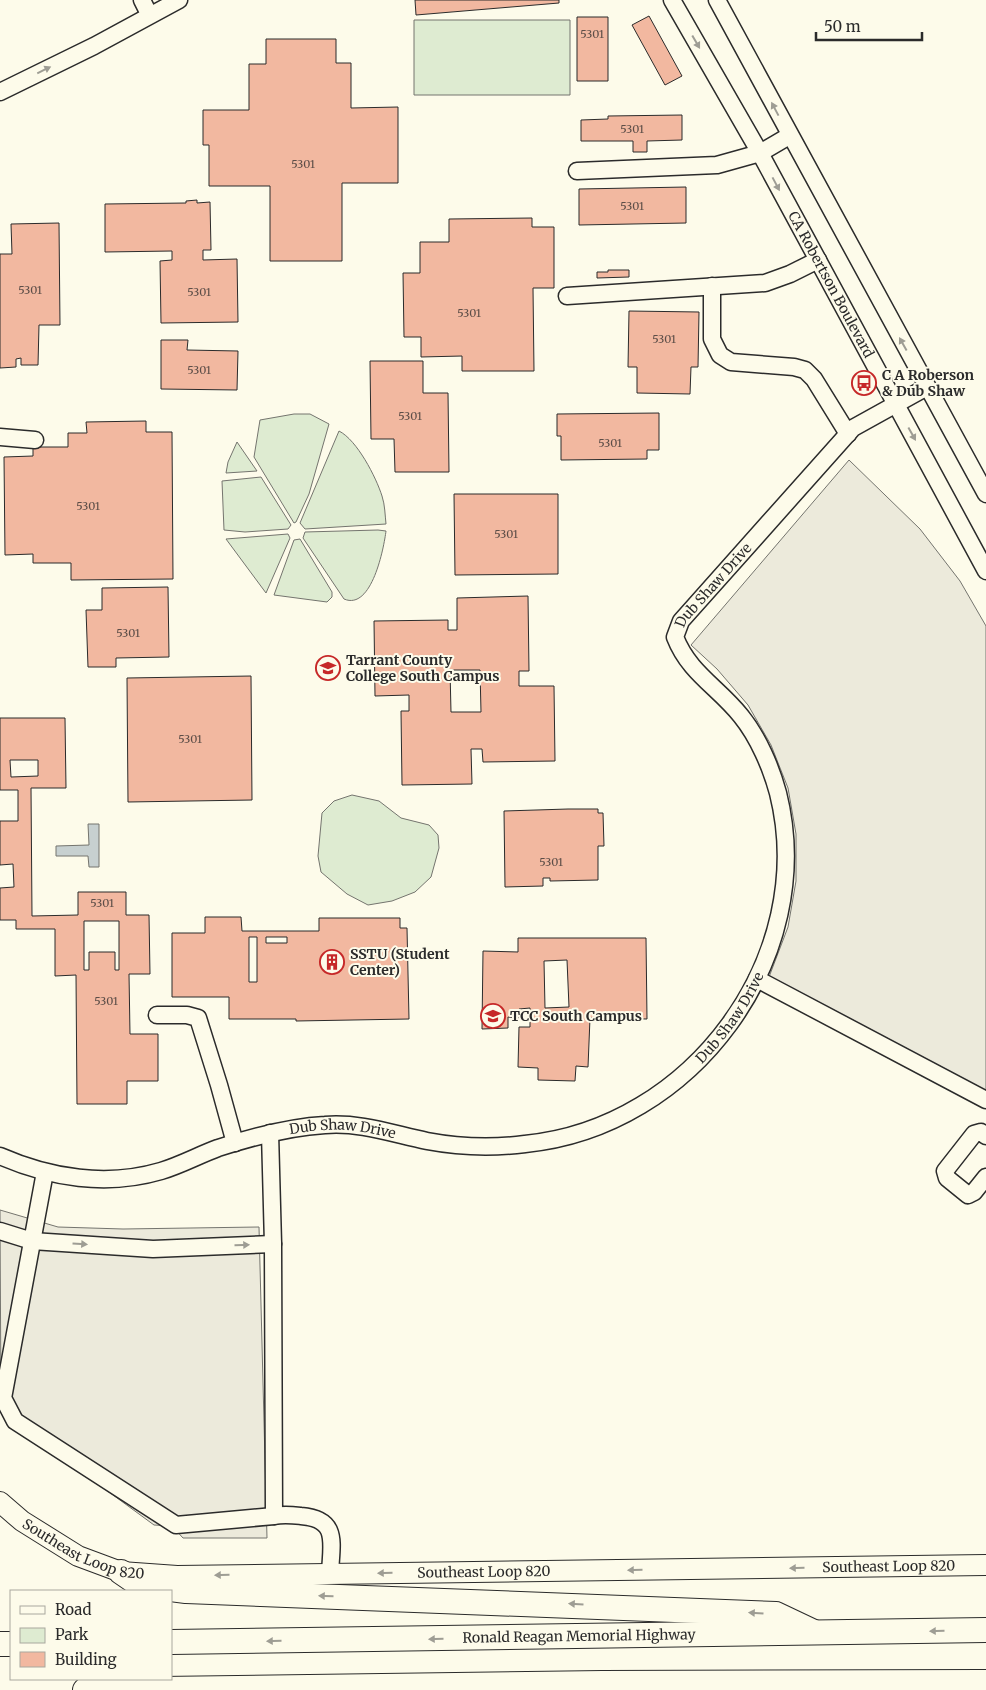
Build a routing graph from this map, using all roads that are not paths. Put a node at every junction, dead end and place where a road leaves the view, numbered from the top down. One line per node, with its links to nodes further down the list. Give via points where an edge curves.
1 (179, 0): 4 (street)
2 (672, 0): 7 (street, CA Robertson Boulevard, one-way to 7)
3 (717, 0): 6 (street, one-way to 3)
4 (145, 7): 5 (street, one-way to 4, via 94,46)
5 (0, 92)
6 (789, 136): 7 (street); 12 (street, one-way to 6)
7 (760, 153): 8 (street, via 708,166); 9 (street, CA Robertson Boulevard, one-way to 9)
8 (577, 171)
9 (818, 260): 10 (street, via 765,283); 13 (street, CA Robertson Boulevard)
10 (712, 286): 11 (street); 14 (street, via 712,339 720,355 731,362 805,370)
11 (567, 296)
12 (927, 387): 13 (street, Dub Shaw Drive); 17 (street)
13 (895, 404): 14 (street, Dub Shaw Drive); 18 (street, CA Robertson Boulevard, one-way to 18)
14 (848, 434): 19 (street, Dub Shaw Drive, via 681,621 675,637 683,657 741,716 759,744 778,792 787,851 785,884 780,919)
15 (0, 437): 16 (street)
16 (35, 440)
17 (986, 494)
18 (986, 571)
19 (757, 979): 21 (street); 22 (street, Dub Shaw Drive, via 736,1016 692,1068 656,1096 610,1122 568,1137 480,1147 328,1124)
20 (157, 1015): 24 (street, via 198,1018)
21 (986, 1100)
22 (270, 1133): 24 (street, Dub Shaw Drive); 30 (street)
23 (986, 1136): 27 (street, via 981,1132 974,1134 945,1170 947,1178 968,1195)
24 (234, 1143): 26 (street, Dub Shaw Drive, via 160,1171 135,1176 77,1178)
25 (0, 1156): 26 (street, Dub Shaw Drive)
26 (45, 1172): 29 (street)
27 (986, 1177)
28 (0, 1231): 29 (street)
29 (32, 1241): 30 (street, one-way to 30, via 153,1249); 31 (street)
30 (273, 1244): 33 (street)
31 (6, 1348): 33 (street, via 2,1398 15,1421 148,1508 176,1525)
32 (0, 1502): 35 (main road, Southeast Loop 820, via 48,1539 78,1556)
33 (274, 1516): 36 (street, via 283,1514 323,1520 331,1535)
34 (986, 1565): 36 (main road, Southeast Loop 820, one-way to 36)
35 (121, 1572): 36 (main road, Southeast Loop 820, one-way to 35, via 177,1576); 38 (highway, one-way to 35, via 776,1614 186,1591 140,1586)
36 (330, 1574)
37 (986, 1630): 38 (highway, Ronald Reagan Memorial Highway, one-way to 38)
38 (817, 1634): 39 (highway, Ronald Reagan Memorial Highway, one-way to 39)
39 (172, 1642)
40 (986, 1682): 41 (highway)
41 (595, 1687): 42 (highway)
42 (86, 1690)

